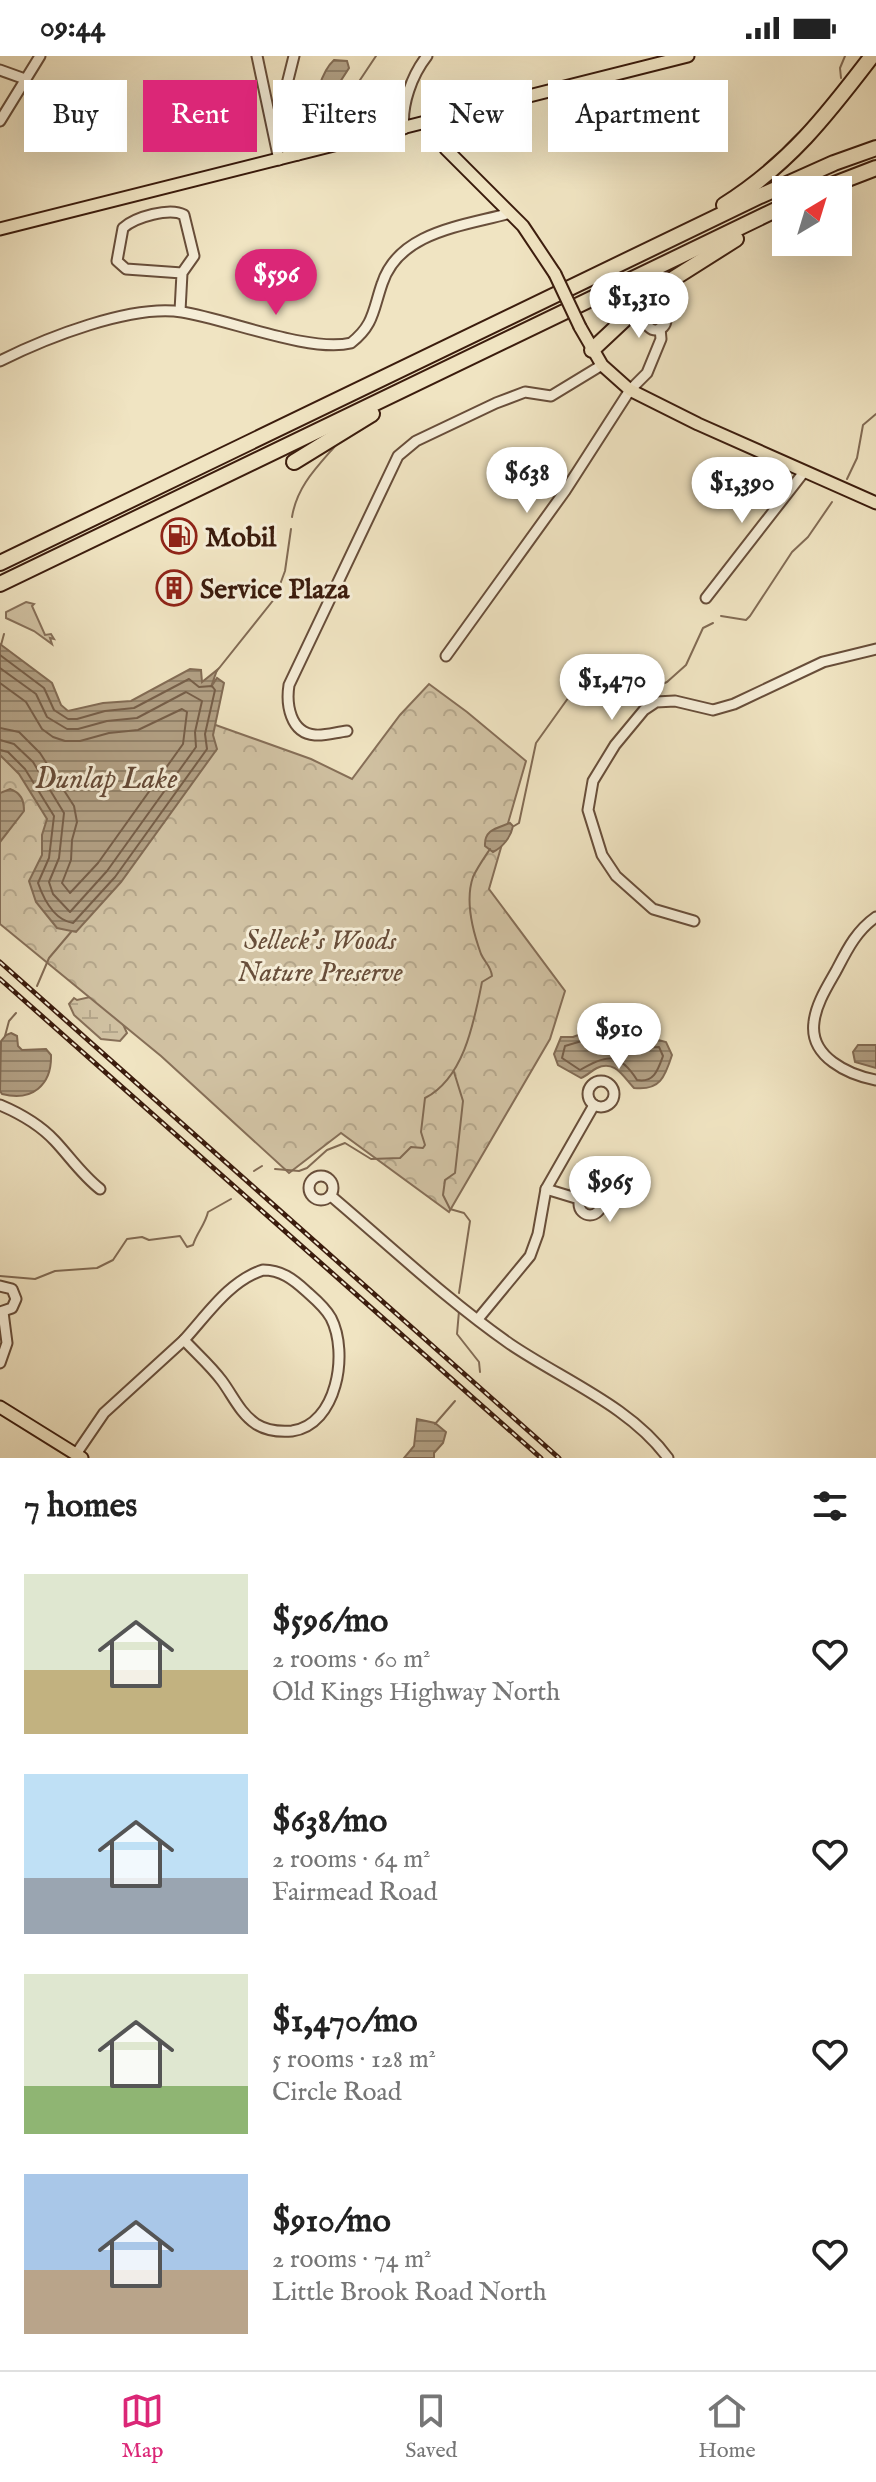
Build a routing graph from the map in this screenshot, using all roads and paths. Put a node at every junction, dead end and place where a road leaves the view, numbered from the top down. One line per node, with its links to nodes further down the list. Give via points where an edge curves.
1 (40, 56): 9 (street)
2 (257, 56): 15 (street)
3 (294, 56): 10 (street)
4 (427, 56): 13 (street)
5 (688, 56): 12 (main road)
6 (862, 56): 11 (highway)
7 (872, 56): 11 (highway)
8 (0, 70): 9 (street)
9 (25, 79): 16 (street)
10 (288, 80)
11 (854, 80): 29 (highway, via 780,165)
12 (532, 97)
13 (405, 108)
14 (273, 110): 15 (street)
15 (269, 111): 22 (street)
16 (0, 121)
17 (876, 148): 29 (highway, via 809,173)
18 (297, 152): 21 (street)
19 (309, 152): 21 (main road)
20 (449, 152): 25 (main road)
21 (298, 155): 22 (main road)
22 (279, 160): 28 (main road)
23 (876, 168): 24 (highway)
24 (852, 177)
25 (510, 213): 31 (street, via 429,236 402,251 385,276 372,321 351,343 323,345); 34 (main road, bridge, via 555,274)
26 (772, 215): 33 (highway)
27 (772, 217): 34 (highway, via 670,279)
28 (0, 229)
29 (663, 243): 41 (highway)
30 (182, 273): 30 (street, via 194,256 184,215 173,211 123,228 120,266); 31 (street)
31 (180, 311): 35 (street, via 118,316)
32 (660, 328): 37 (street, via 650,367)
33 (499, 344): 38 (highway); 42 (highway)
34 (592, 350): 36 (main road)
35 (0, 361)
36 (602, 365): 37 (main road); 46 (street, via 551,396 525,392 496,403 416,441 398,456 289,685 289,714 304,731)
37 (630, 390): 39 (main road); 45 (street, via 565,491)
38 (294, 462)
39 (804, 472): 40 (main road); 43 (street)
40 (876, 503)
41 (0, 563)
42 (0, 584)
43 (706, 598)
44 (876, 649): 48 (street, via 823,662 713,710 656,702 615,745 593,781 588,810 602,855 616,876 653,909)
45 (446, 656)
46 (347, 731)
47 (876, 917): 49 (street, via 857,932 821,998 813,1025 826,1057 853,1075)
48 (694, 921)
49 (876, 1080)
50 (0, 1105): 52 (street, via 53,1138)
51 (594, 1105): 53 (street)
52 (100, 1189)
53 (546, 1189): 55 (street); 58 (street, via 530,1256)
54 (331, 1196): 58 (street)
55 (579, 1199)
56 (0, 1286): 57 (street, via 12,1289 16,1299 12,1308)
57 (1, 1312): 60 (street, via 7,1343)
58 (478, 1319): 63 (street, via 646,1431)
59 (184, 1340): 59 (street, via 242,1279 263,1270 284,1273 321,1304 334,1325 336,1370 327,1405 299,1430 265,1429 245,1415); 62 (street, via 114,1403)
60 (0, 1363)
61 (0, 1407): 62 (main road)
62 (79, 1456)
63 (668, 1458)

